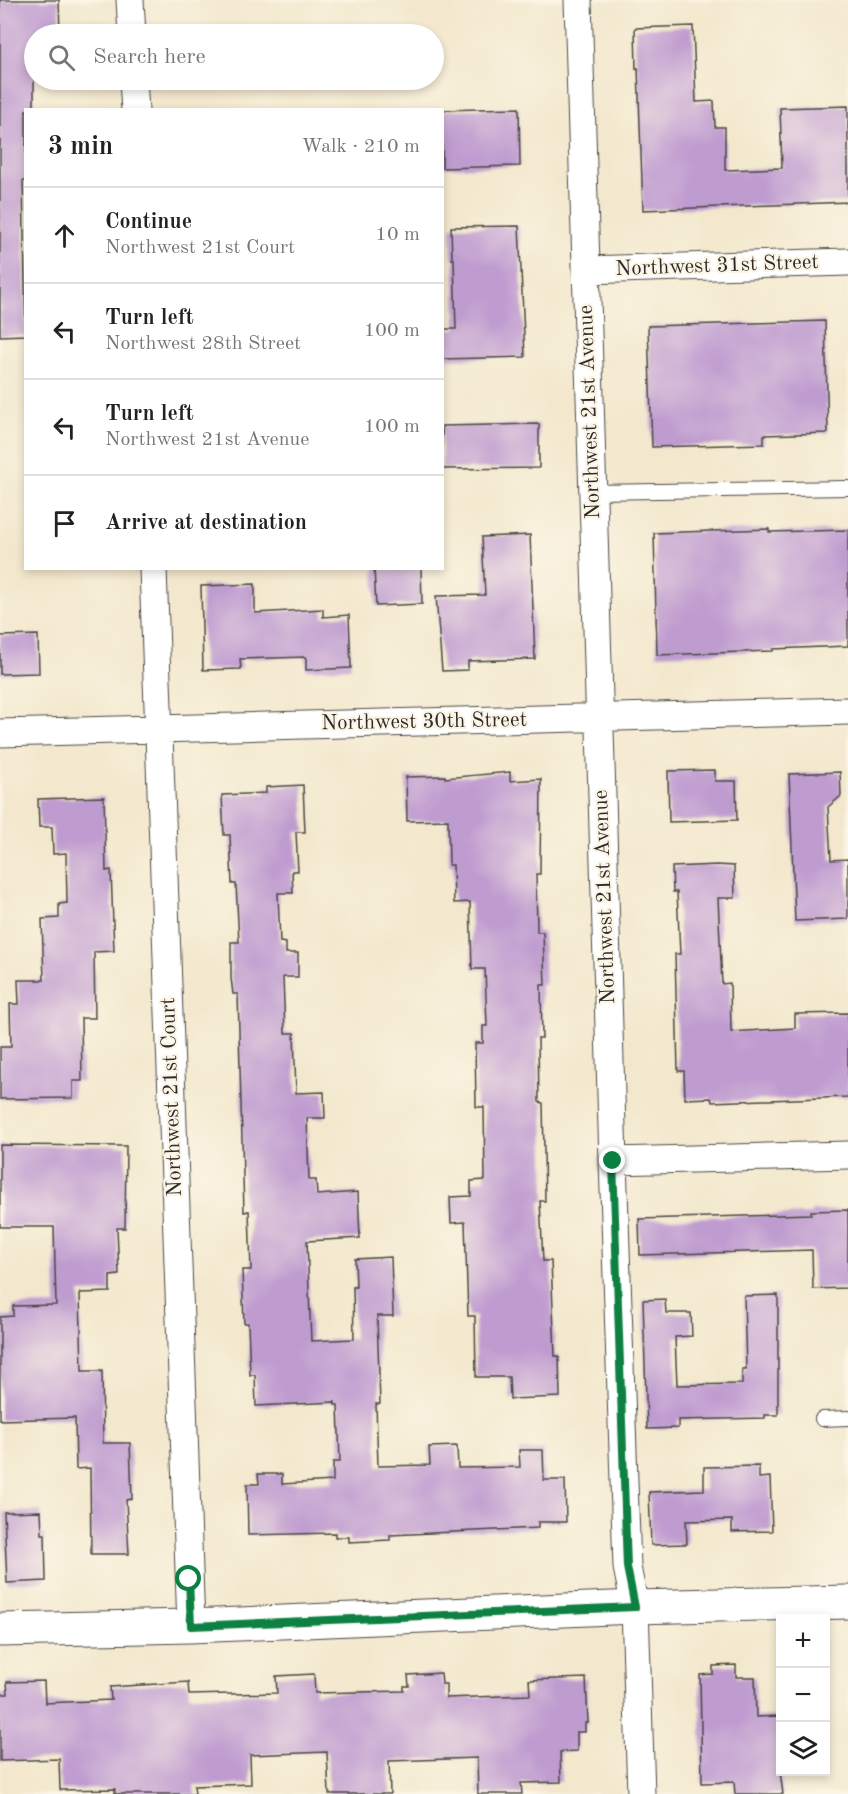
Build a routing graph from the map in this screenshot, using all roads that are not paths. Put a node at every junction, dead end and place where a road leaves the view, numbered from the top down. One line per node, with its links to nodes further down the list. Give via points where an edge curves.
1 (130, 0): 3 (street)
2 (578, 0): 7 (street, Northwest 21st Avenue)
3 (131, 24)
4 (134, 90): 5 (street)
5 (135, 108)
6 (848, 262): 7 (street, Northwest 31st Street)
7 (586, 270): 9 (street, Northwest 21st Avenue)
8 (848, 488): 9 (lane)
9 (593, 492): 12 (street, Northwest 21st Avenue)
10 (153, 570): 13 (street, Northwest 21st Court)
11 (848, 711): 12 (street, Northwest 30th Street)
12 (599, 718): 13 (street, Northwest 30th Street); 16 (street, Northwest 21st Avenue)
13 (159, 729): 14 (street, Northwest 30th Street); 21 (street, Northwest 21st Court)
14 (0, 733)
15 (848, 1155): 16 (street)
16 (613, 1161): 20 (street, Northwest 21st Avenue, via 627,1567)
17 (822, 1419): 18 (lane)
18 (848, 1419)
19 (848, 1602): 20 (street)
20 (635, 1607): 21 (street); 23 (street, Northwest 21st Avenue)
21 (191, 1626): 22 (street)
22 (0, 1630)
23 (641, 1794)

